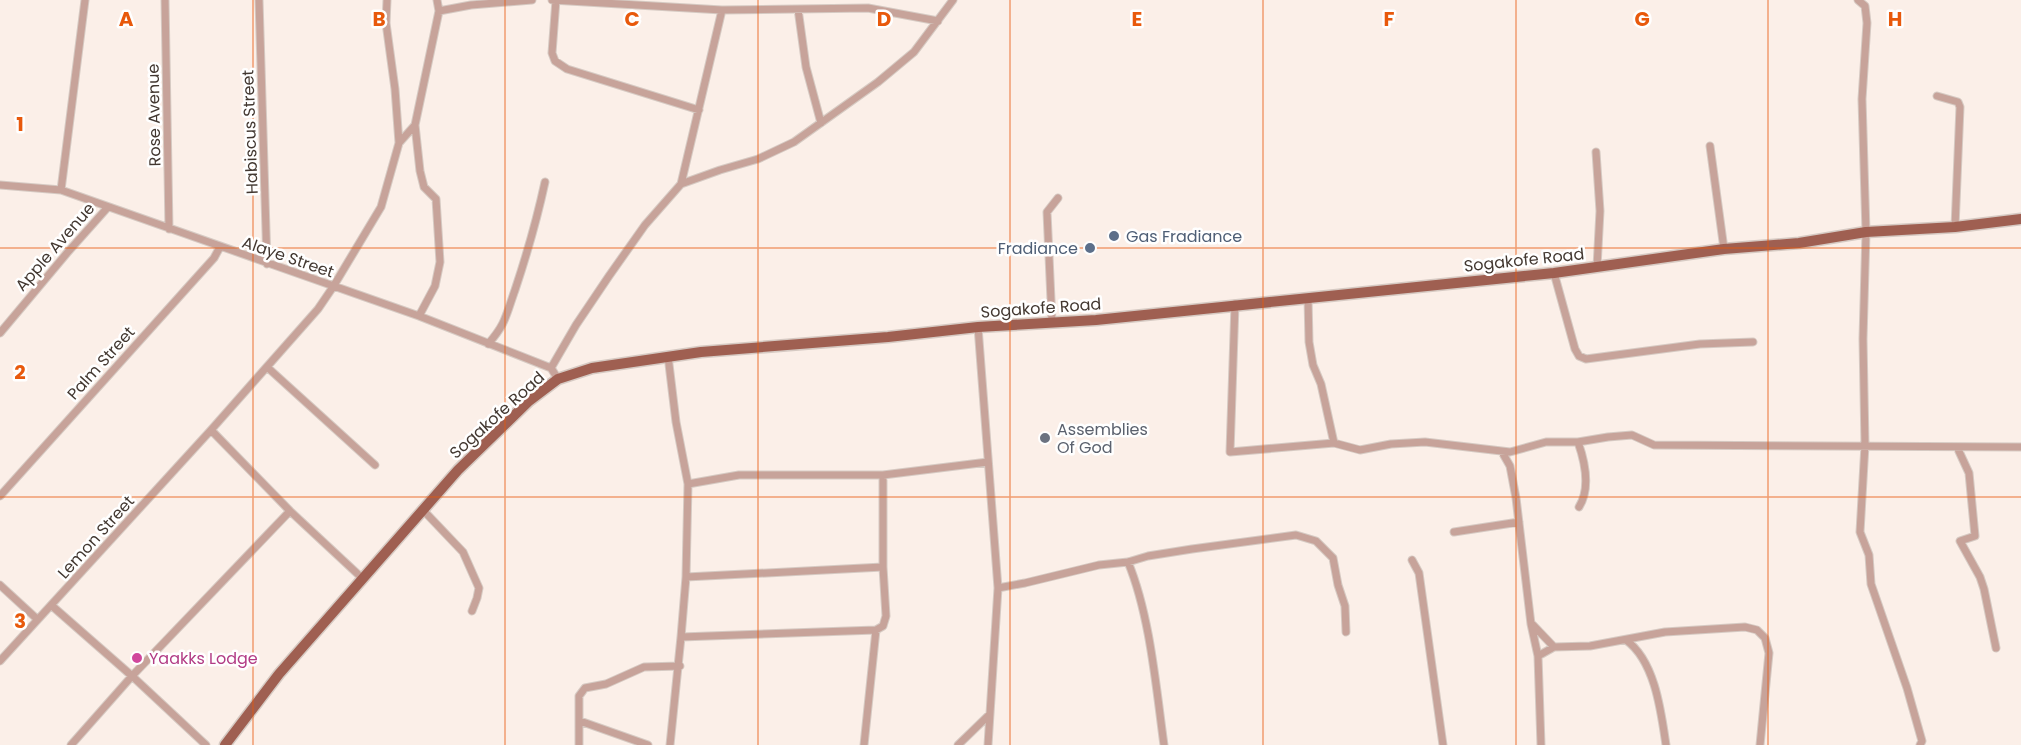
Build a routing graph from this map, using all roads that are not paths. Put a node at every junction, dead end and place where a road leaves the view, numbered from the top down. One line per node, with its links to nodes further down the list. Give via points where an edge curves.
1 (85, 0): 25 (street)
2 (165, 0): 30 (street, Rose Avenue)
3 (259, 0): 34 (street, Habiscus Street)
4 (387, 0): 19 (street)
5 (437, 0): 13 (street)
6 (532, 0): 13 (street)
7 (555, 0): 12 (street); 16 (street, via 555,61 567,69)
8 (953, 0): 14 (street)
9 (1858, 0): 31 (street, via 1864,6 1867,23 1862,99)
10 (868, 4): 11 (street); 14 (street)
11 (798, 9): 12 (street); 17 (street, via 806,67)
12 (722, 10): 16 (street)
13 (439, 11): 18 (street)
14 (938, 21): 17 (street, via 914,52)
15 (1937, 96): 29 (street, via 1958,102 1960,107)
16 (699, 110): 23 (street)
17 (821, 123): 23 (street, via 794,142 758,159)
18 (415, 125): 19 (street); 40 (street, via 424,187 436,199 440,262 435,286)
19 (399, 143): 37 (street, Lemon Street, via 381,207)
20 (1710, 146): 33 (street)
21 (1596, 152): 35 (street)
22 (545, 182): 45 (street, via 508,316)
23 (681, 184): 48 (street, via 645,225)
24 (0, 185): 25 (street, Alaye Street)
25 (61, 190): 27 (street, Alaye Street)
26 (1059, 198): 41 (street, via 1047,212)
27 (108, 207): 30 (street, Alaye Street); 43 (street, Apple Avenue)
28 (2021, 219): 29 (main road, Sogakofe Road)
29 (1955, 227): 31 (main road, Sogakofe Road)
30 (169, 229): 32 (street, Alaye Street)
31 (1866, 232): 33 (main road, Sogakofe Road); 53 (street)
32 (220, 247): 34 (street, Alaye Street); 61 (street, Palm Street)
33 (1724, 249): 35 (main road, Sogakofe Road)
34 (267, 264): 37 (street, Alaye Street)
35 (1598, 267): 36 (main road, Sogakofe Road)
36 (1554, 273): 38 (main road, Sogakofe Road); 44 (street, via 1575,349 1586,359 1700,344)
37 (333, 287): 40 (street, Alaye Street); 47 (street, Lemon Street)
38 (1308, 298): 39 (main road, Sogakofe Road); 52 (street, via 1313,366)
39 (1235, 304): 41 (main road, Sogakofe Road); 52 (street, via 1230,452)
40 (419, 316): 45 (street, Alaye Street)
41 (1052, 322): 42 (main road, Sogakofe Road)
42 (978, 327): 46 (main road, Sogakofe Road); 57 (street)
43 (0, 333)
44 (1753, 342)
45 (488, 344): 48 (street, Alaye Street)
46 (668, 356): 49 (main road, Sogakofe Road, via 611,364); 60 (street)
47 (267, 367): 50 (street, Lemon Street); 58 (street)
48 (551, 368): 49 (street)
49 (558, 379): 63 (main road, Sogakofe Road, via 503,424)
50 (211, 430): 64 (street); 74 (street, Lemon Street)
51 (1578, 442): 53 (street, via 1632,435 1654,445); 56 (street, via 1546,442); 62 (street, via 1584,459 1586,496)
52 (1334, 443): 56 (street, via 1360,450 1425,442)
53 (1865, 445): 54 (street); 90 (street, via 1860,531 1869,555 1871,584)
54 (1957, 447): 55 (street); 83 (street, via 1969,473 1975,536 1960,541 1980,577)
55 (2021, 447)
56 (1502, 452): 65 (street, via 1510,466)
57 (988, 462): 59 (street); 73 (street)
58 (375, 465)
59 (883, 474): 60 (street, via 739,475); 69 (street)
60 (688, 484): 70 (street)
61 (0, 496)
62 (1580, 507)
63 (423, 510): 71 (main road, Sogakofe Road); 75 (street, via 463,552 478,588)
64 (290, 511): 71 (street); 87 (street)
65 (1519, 522): 66 (street); 77 (street)
66 (1454, 532)
67 (1412, 561): 101 (street, via 1419,573)
68 (1128, 562): 73 (street); 79 (street, via 1233,543 1303,536 1316,541 1333,558 1345,606); 100 (street, via 1138,588)
69 (883, 567): 70 (street); 78 (street, via 886,616 883,626)
70 (686, 577): 80 (street)
71 (362, 578): 93 (main road, Sogakofe Road, via 279,674)
72 (0, 585): 76 (street)
73 (998, 588): 88 (street)
74 (51, 605): 76 (street, Lemon Street); 87 (street)
75 (472, 611)
76 (37, 619): 85 (street, Lemon Street)
77 (1531, 624): 82 (street); 84 (street)
78 (876, 630): 80 (street); 97 (street)
79 (1346, 632)
80 (681, 637): 86 (street)
81 (1626, 640): 82 (street); 103 (street, via 1641,653 1650,673); 104 (street, via 1692,629 1757,630 1765,638 1769,653)
82 (1554, 647): 84 (street)
83 (1996, 648)
84 (1538, 656): 102 (street)
85 (0, 661)
86 (680, 666): 89 (street, via 644,667 606,684 585,688 579,696); 96 (street)
87 (132, 676): 91 (street); 92 (street)
88 (989, 715): 98 (street); 99 (street)
89 (580, 721): 94 (street); 95 (street)
90 (1922, 744)
91 (71, 745)
92 (206, 745)
93 (225, 745)
94 (579, 745)
95 (648, 745)
96 (670, 745)
97 (864, 745)
98 (958, 745)
99 (988, 745)
100 (1164, 745)
101 (1443, 745)
102 (1541, 745)
103 (1666, 745)
104 (1760, 745)

